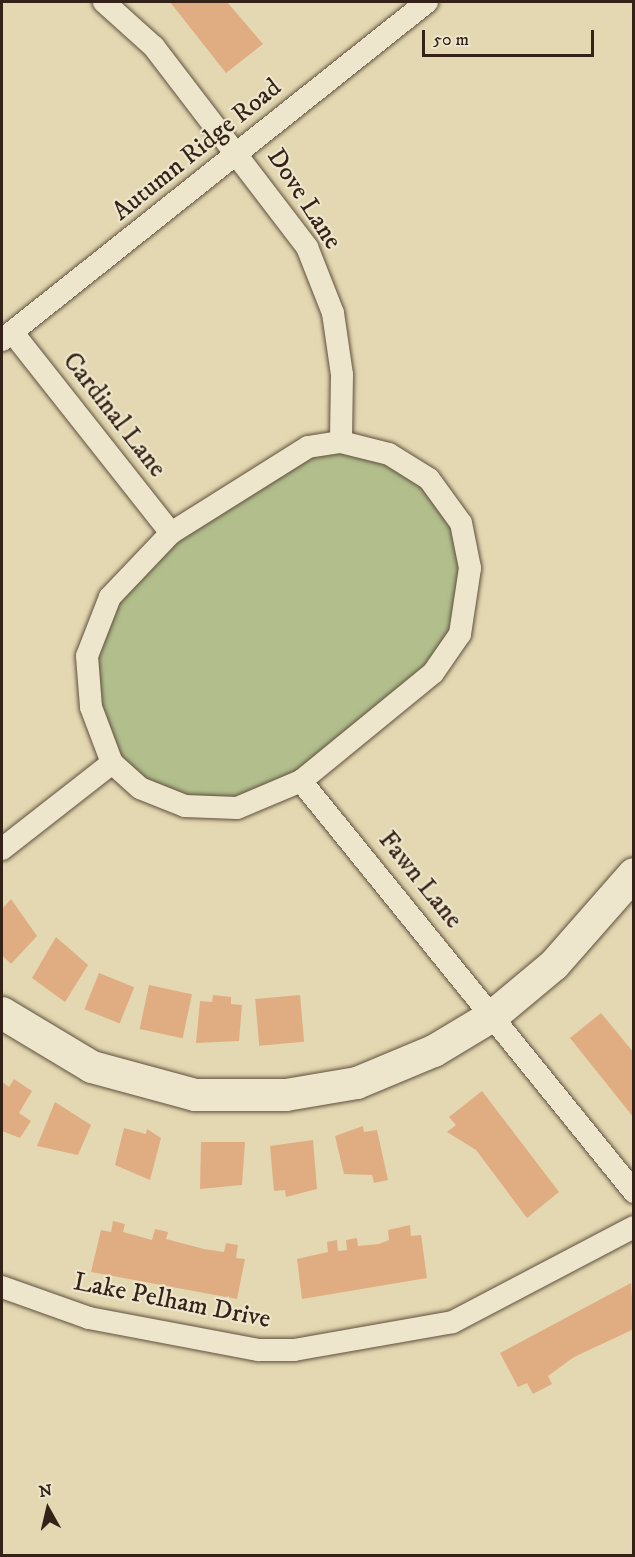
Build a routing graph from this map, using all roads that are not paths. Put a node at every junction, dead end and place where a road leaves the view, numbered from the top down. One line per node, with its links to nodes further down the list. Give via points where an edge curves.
1 (104, 2): 3 (street, Dove Lane, via 154,47)
2 (427, 2): 3 (street, Autumn Ridge Road)
3 (239, 153): 4 (street, Autumn Ridge Road); 5 (street, Dove Lane, via 307,247 333,313 342,375)
4 (7, 337): 6 (street, Cardinal Lane)
5 (341, 442): 6 (street, via 308,447); 8 (street, via 389,454 429,479 461,523 470,568 460,634 433,673)
6 (171, 533): 7 (street, via 110,597 87,656 91,707)
7 (112, 763): 8 (street, via 140,788 184,806 237,808); 9 (street)
8 (301, 781): 12 (street, Fawn Lane)
9 (2, 849)
10 (633, 874): 12 (street, via 554,965)
11 (2, 1013): 12 (street, via 92,1067 207,1095 286,1095 357,1083 434,1051)
12 (494, 1015): 13 (street, Fawn Lane)
13 (633, 1192)
14 (633, 1227): 15 (street, Lake Pelham Drive, via 453,1322 294,1350 259,1350 89,1318)
15 (2, 1287)

